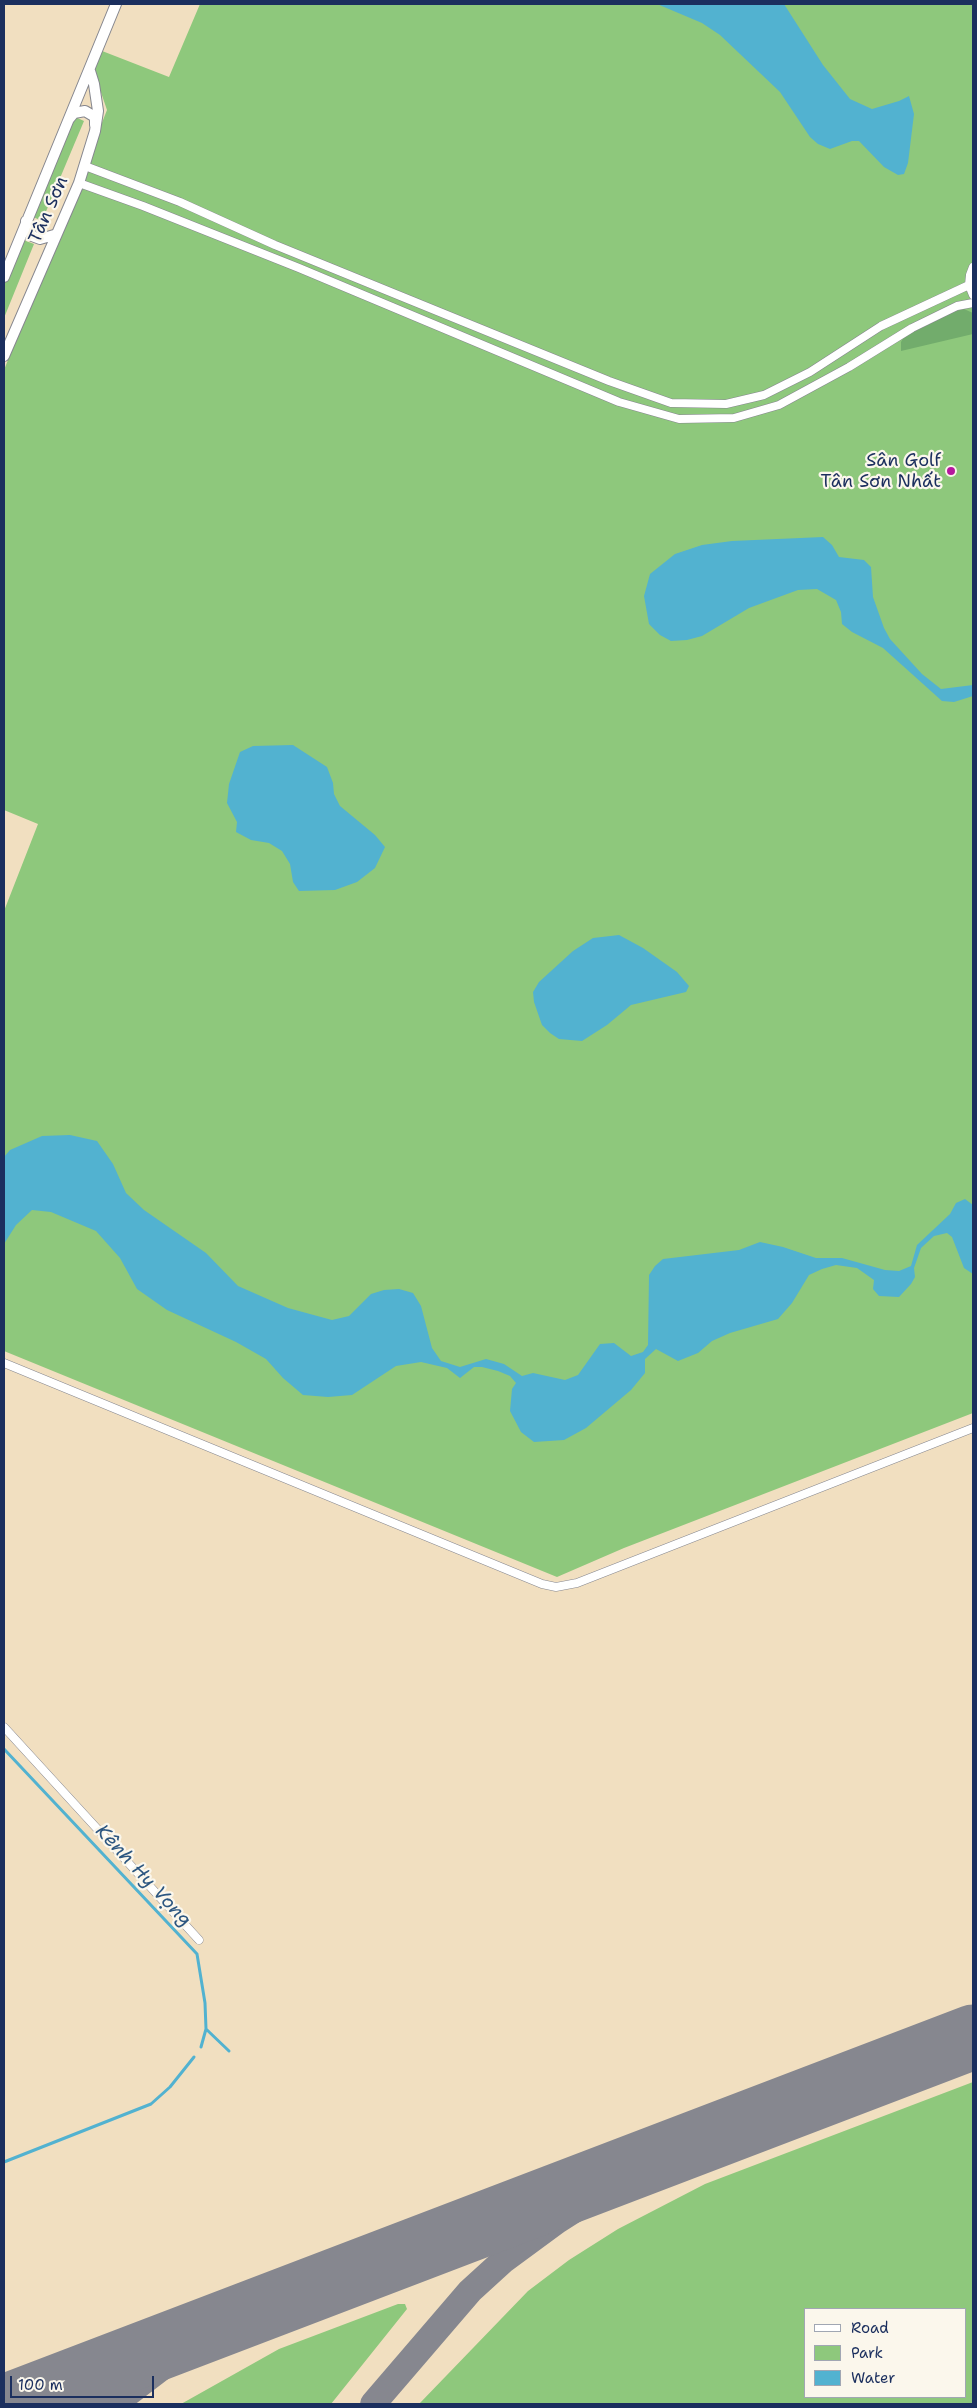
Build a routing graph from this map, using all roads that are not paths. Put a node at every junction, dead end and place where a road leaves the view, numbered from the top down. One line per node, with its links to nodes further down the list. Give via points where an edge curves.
1 (116, 4): 2 (street, Tân Sơn)
2 (90, 71): 3 (street, Tân Sơn); 4 (street, Tân Sơn, via 98,111)
3 (70, 119): 4 (street, via 74,114 85,111 94,117); 9 (street, Tân Sơn)
4 (96, 131): 5 (street, Tân Sơn)
5 (85, 166): 6 (street, Tân Sơn); 7 (street)
6 (79, 183): 8 (street); 10 (street, Tân Sơn)
7 (149, 190): 8 (street); 11 (street)
8 (143, 206): 13 (street)
9 (26, 221): 10 (street, via 32,236 40,239); 14 (street, Tân Sơn)
10 (54, 236): 23 (street, Tân Sơn)
11 (303, 256): 13 (street); 16 (street)
12 (973, 267): 15 (street)
13 (299, 268): 19 (street)
14 (4, 276)
15 (969, 284): 17 (street); 22 (street, via 881,326)
16 (394, 292): 19 (street); 20 (street)
17 (973, 295)
18 (973, 303): 24 (street, via 957,306 912,328)
19 (390, 306): 21 (street)
20 (468, 322): 21 (street); 25 (street)
21 (461, 335): 26 (street)
22 (843, 351): 24 (street); 27 (street, via 764,395 726,404)
23 (4, 356)
24 (852, 364): 28 (street, via 788,401 761,412 734,418)
25 (609, 381): 26 (street); 27 (street, via 671,403)
26 (603, 396): 28 (street, via 659,415)
27 (697, 404): 28 (street)
28 (696, 420)
29 (4, 1363): 30 (street, via 556,1587 577,1583)
30 (973, 1428)
31 (4, 1727): 32 (street)
32 (199, 1940)

